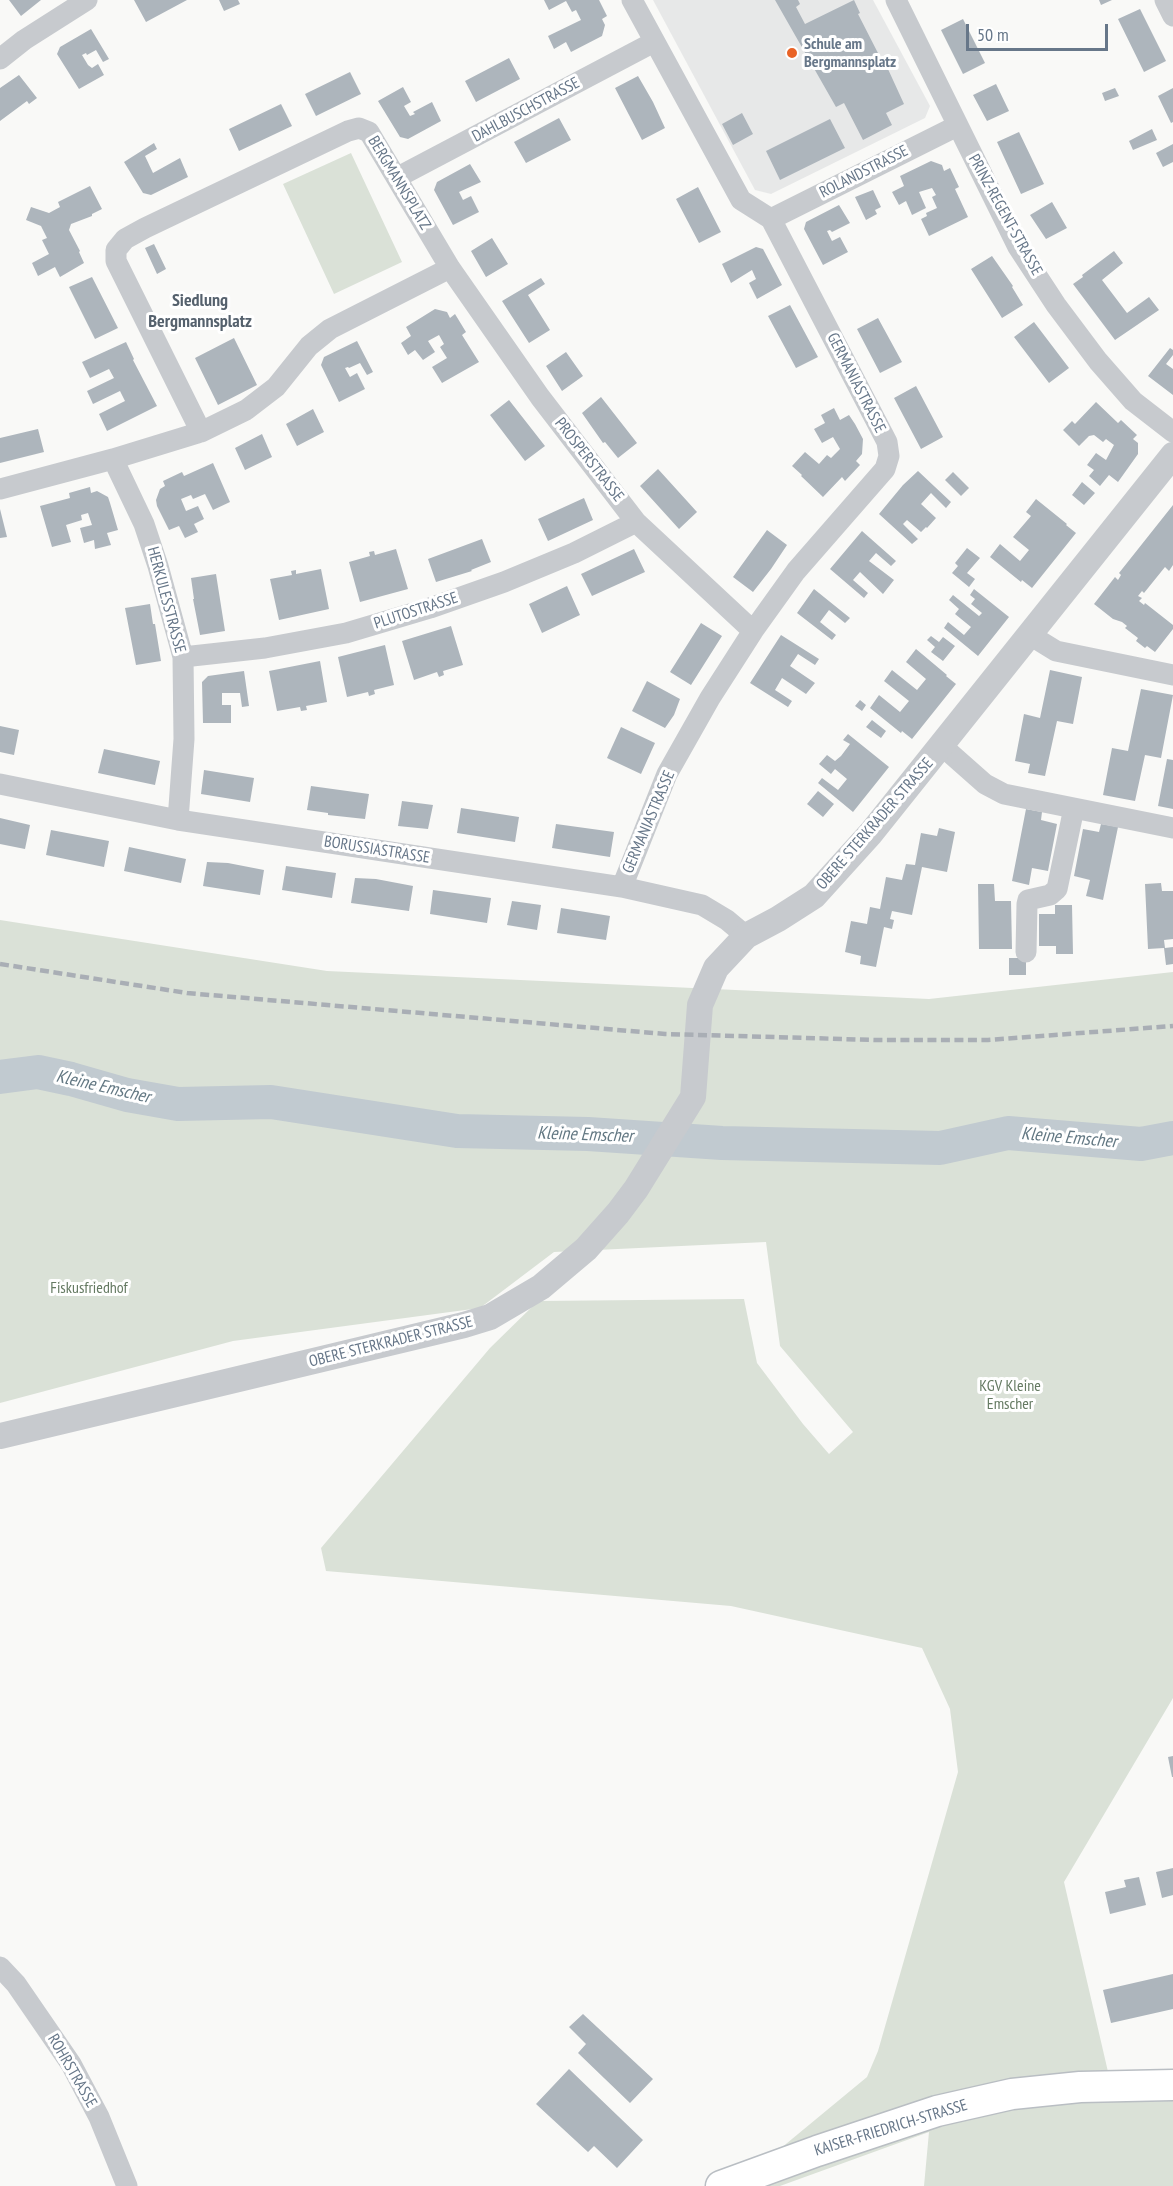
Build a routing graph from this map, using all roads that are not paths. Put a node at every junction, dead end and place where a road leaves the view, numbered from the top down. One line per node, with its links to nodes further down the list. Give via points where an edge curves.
1 (87, 0): 7 (street)
2 (632, 0): 6 (street)
3 (896, 0): 8 (street, PRINZ-REGENT-STRASSE)
4 (1165, 0): 5 (street)
5 (1173, 16)
6 (654, 42): 9 (street, DAHLBUSCHSTRASSE); 10 (street, via 741,201)
7 (0, 59)
8 (957, 126): 10 (street, ROLANDSTRASSE); 13 (street, PRINZ-REGENT-STRASSE, via 1018,247 1056,305 1126,393)
9 (398, 177): 11 (street, BERGMANNSPLATZ); 12 (street, BERGMANNSPLATZ, via 369,132 359,128 125,239 116,250 116,261)
10 (771, 219): 18 (street, GERMANIASTRASSE, via 887,442 889,456 885,469 796,571)
11 (450, 268): 12 (street, via 330,329 309,346 276,387 246,410); 17 (street, PROSPERSTRASSE, via 540,397)
12 (201, 432): 15 (street)
13 (1173, 432)
14 (1173, 455): 19 (street, OBERE STERKRADER STRASSE)
15 (113, 459): 16 (street); 20 (street, HERKULESSTRASSE, via 144,524)
16 (0, 489)
17 (636, 522): 18 (street, PROSPERSTRASSE); 20 (street, PLUTOSTRASSE, via 574,553 430,608 346,633)
18 (753, 631): 27 (street, GERMANIASTRASSE, via 667,774)
19 (1030, 635): 21 (street, via 1056,651); 22 (street, OBERE STERKRADER STRASSE)
20 (183, 657): 25 (street, HERKULESSTRASSE, via 184,739)
21 (1173, 675)
22 (942, 746): 24 (street, via 986,784 1004,794); 28 (street, OBERE STERKRADER STRASSE, via 814,896)
23 (0, 784): 25 (street, BORUSSIASTRASSE)
24 (1074, 808): 26 (street); 29 (street, via 1057,889 1050,895 1028,900)
25 (178, 820): 27 (street, BORUSSIASTRASSE)
26 (1173, 828)
27 (622, 887): 28 (street, BORUSSIASTRASSE, via 702,905)
28 (746, 936): 30 (street, OBERE STERKRADER STRASSE, via 716,968 700,1005 693,1097 618,1213 586,1249 541,1287 490,1317 464,1325)
29 (1026, 952)
30 (0, 1436)
31 (0, 1966): 33 (street, ROHRSTRASSE, via 71,2064 99,2117)
32 (1173, 2085): 34 (main road, KAISER-FRIEDRICH-STRASSE, via 1080,2087 1012,2094 937,2111)
33 (127, 2186)
34 (721, 2186)

